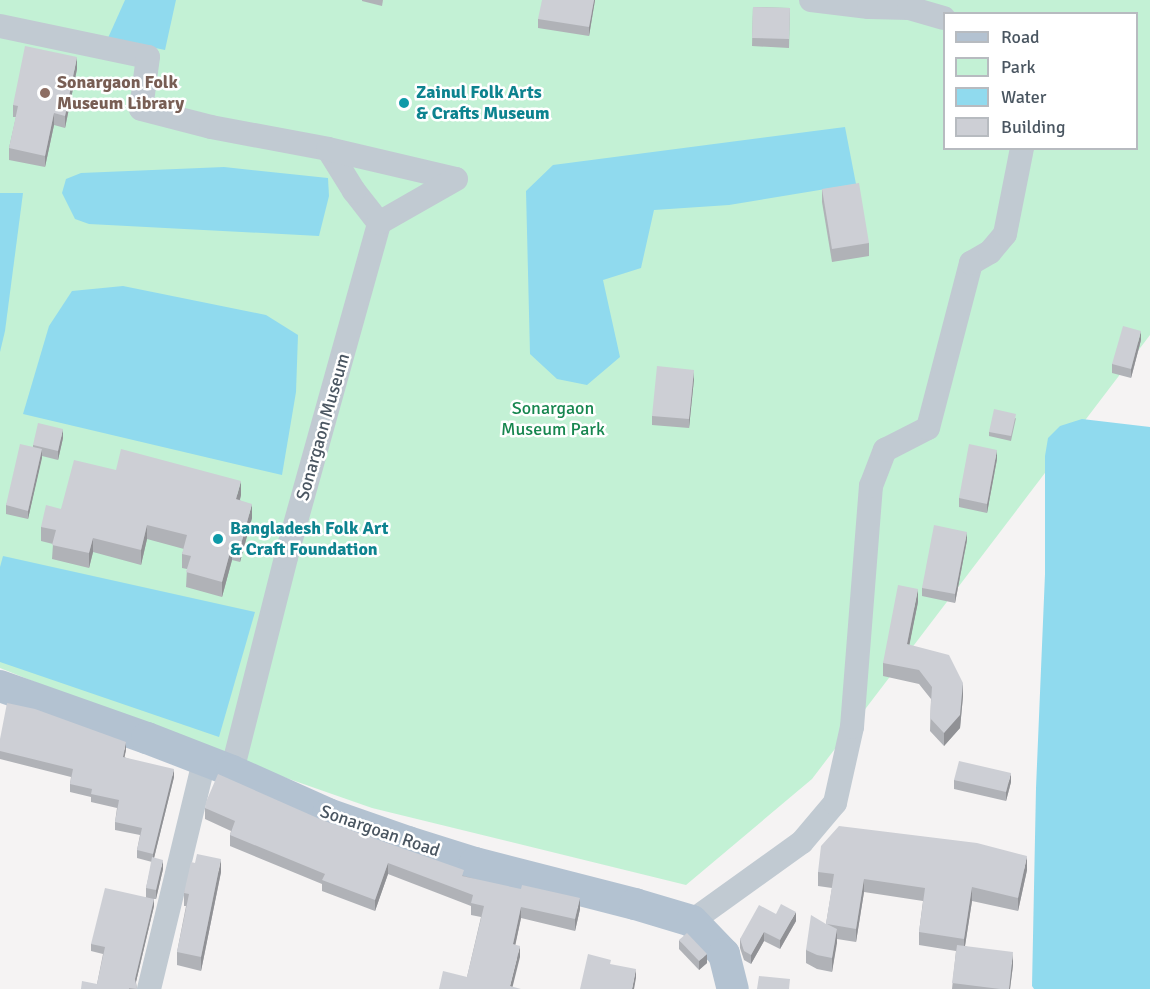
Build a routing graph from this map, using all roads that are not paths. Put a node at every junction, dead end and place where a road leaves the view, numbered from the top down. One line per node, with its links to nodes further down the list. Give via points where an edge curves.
1 (811, 0): 2 (street, via 909,8)
2 (943, 17)
3 (0, 26): 4 (street, via 148,57 141,109)
4 (328, 149): 6 (street); 6 (street, via 456,179)
5 (1023, 150): 9 (street, via 1005,234 990,252 971,263 928,428 885,450 871,486 852,727 835,803 802,842)
6 (380, 224): 8 (street, Sonargaon Museum, via 286,557)
7 (0, 686): 8 (main road, Sonargoan Road)
8 (218, 766): 9 (main road, Sonargoan Road, via 328,814 408,842); 10 (street, Sonargaon Museum)
9 (692, 921): 11 (main road, Sonargoan Road, via 724,954)
10 (149, 989)
11 (733, 989)

